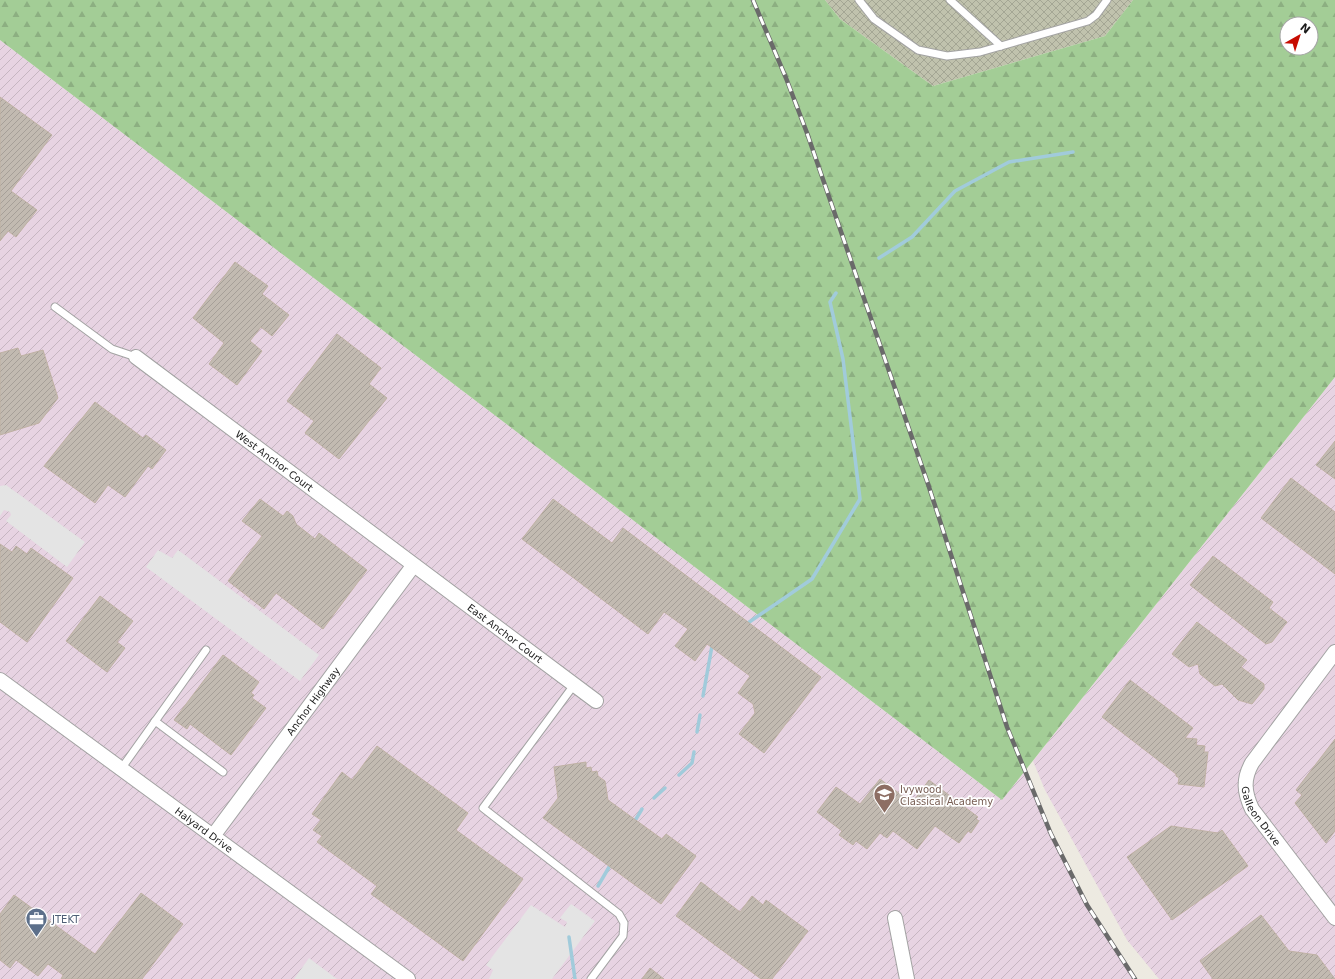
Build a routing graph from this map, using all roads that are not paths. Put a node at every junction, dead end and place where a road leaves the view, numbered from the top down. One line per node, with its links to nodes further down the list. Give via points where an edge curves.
1 (859, 0): 4 (lane, via 874,19 918,50 947,56 980,52)
2 (950, 0): 4 (lane)
3 (1107, 0): 4 (lane, via 1088,21)
4 (1001, 46)
5 (55, 306): 6 (lane, via 112,349)
6 (136, 357): 7 (street, West Anchor Court)
7 (413, 566): 11 (street, East Anchor Court); 16 (street, Anchor Highway)
8 (206, 650): 13 (lane)
9 (1335, 652): 18 (street, Galleon Drive, via 1252,763 1247,771 1245,789 1252,809)
10 (0, 680): 14 (street, Halyard Drive)
11 (574, 685): 12 (street, East Anchor Court); 20 (lane, via 483,808 619,914 624,923 623,936)
12 (596, 701)
13 (155, 721): 14 (lane); 15 (lane)
14 (121, 768): 16 (street, Halyard Drive)
15 (223, 772)
16 (213, 836): 19 (street, Halyard Drive)
17 (895, 918): 21 (street)
18 (1335, 918)
19 (408, 979)
20 (592, 979)
21 (907, 979)

